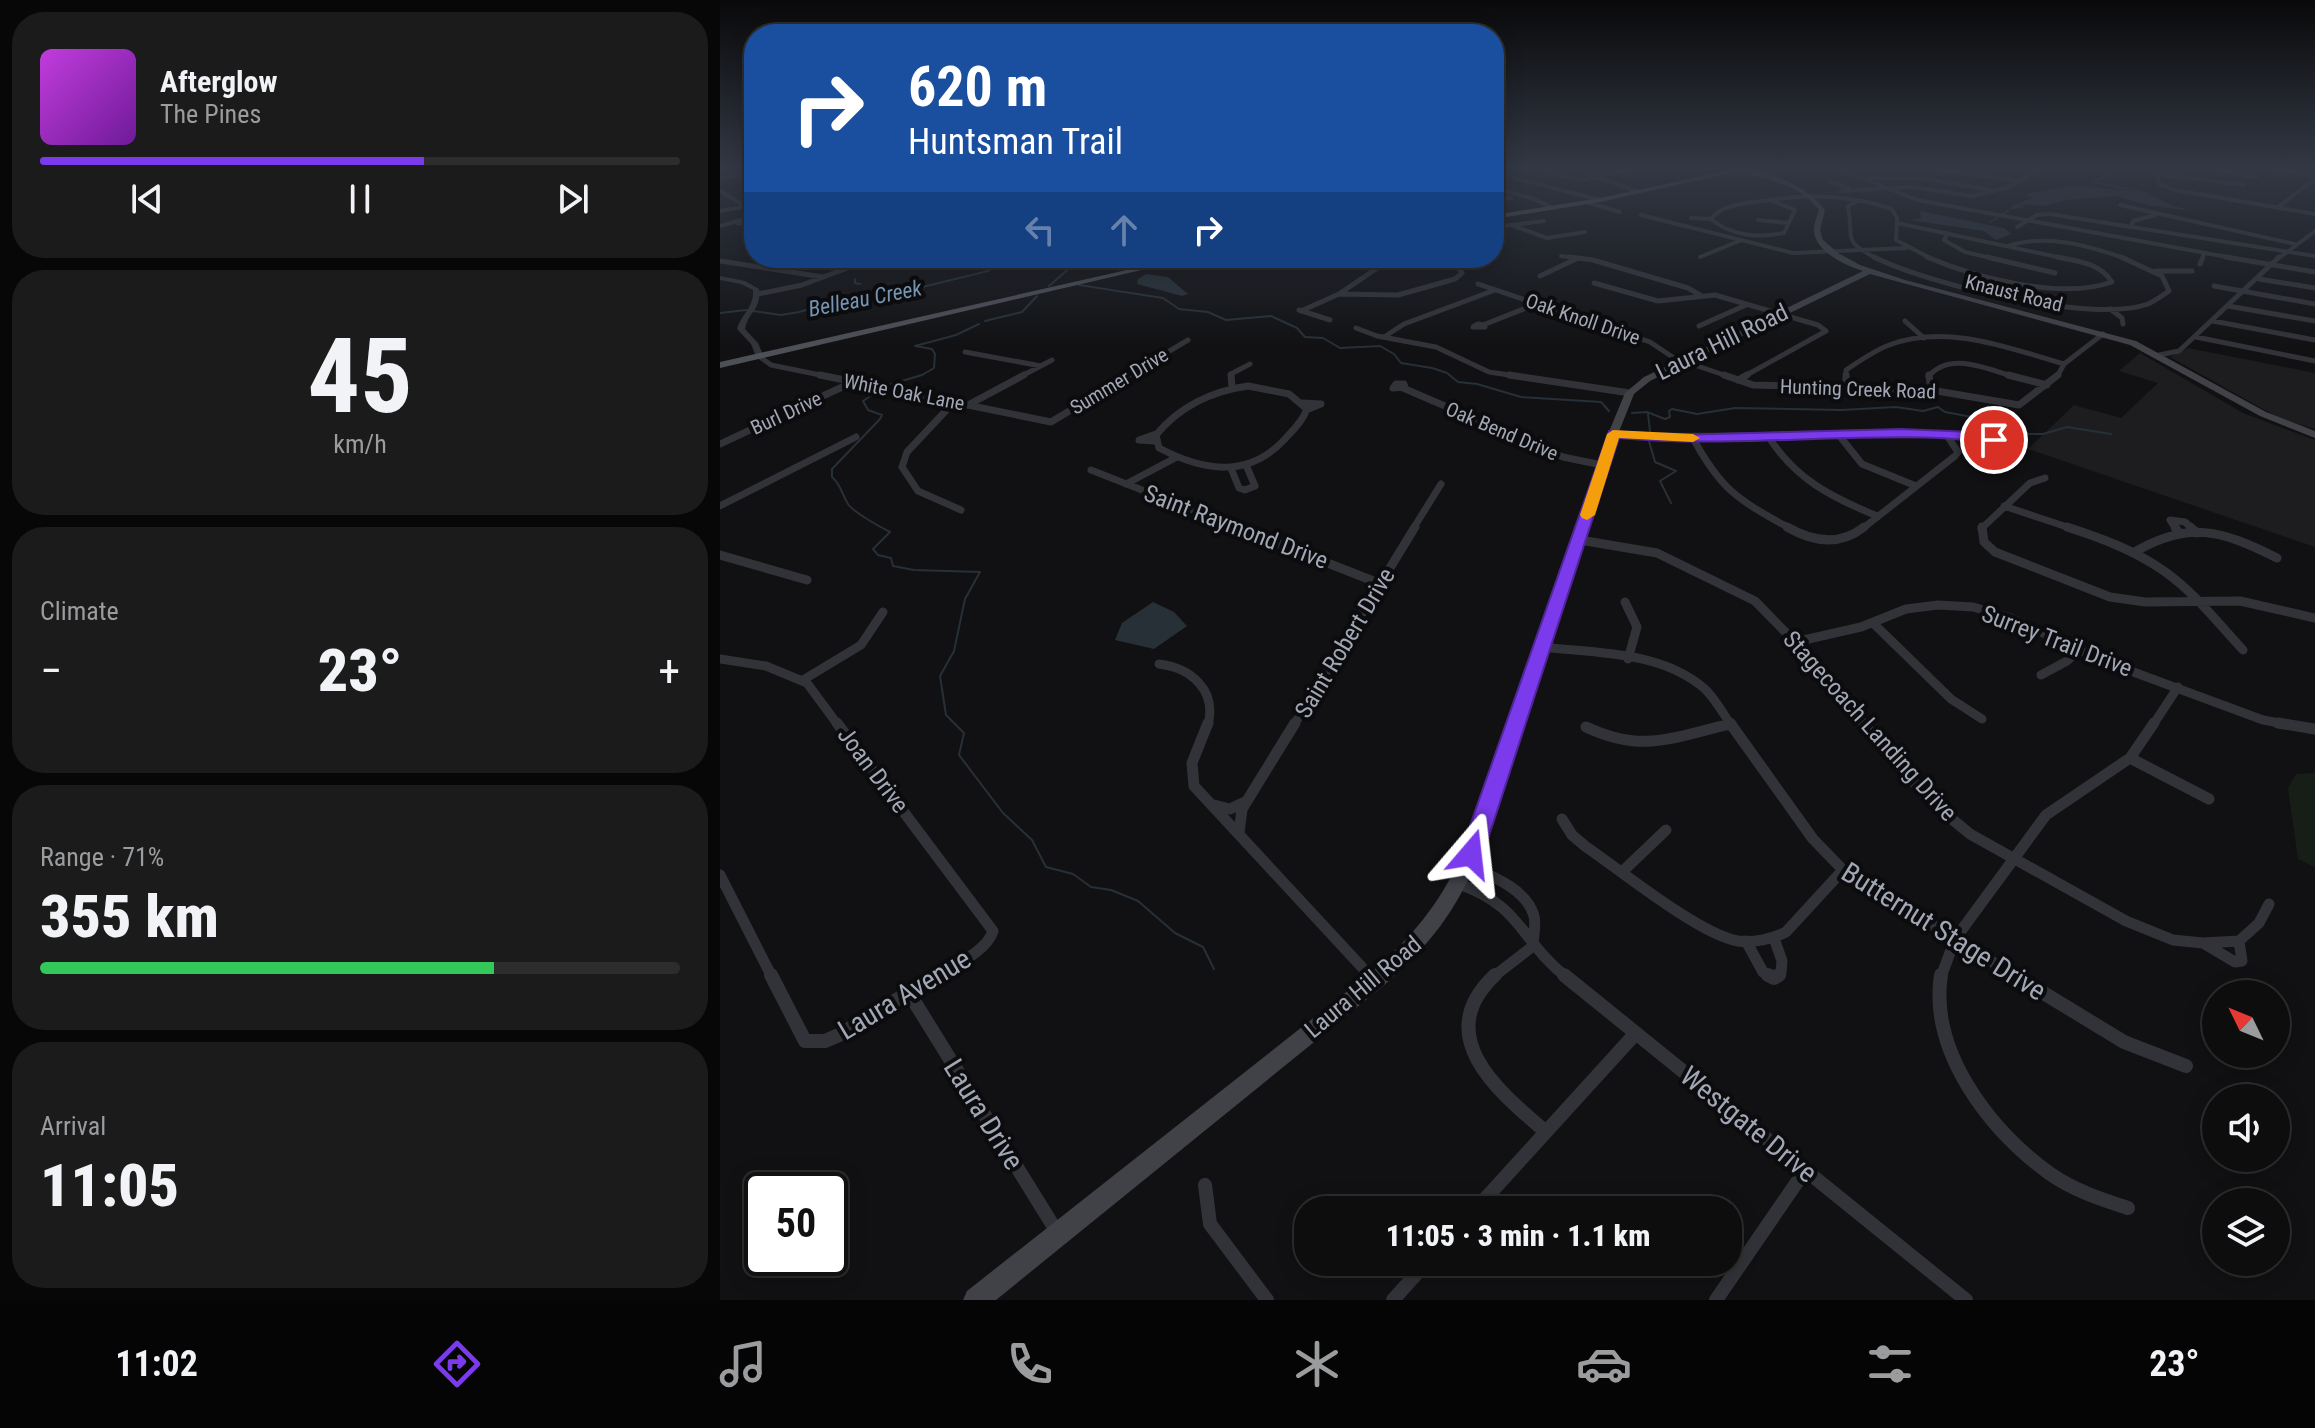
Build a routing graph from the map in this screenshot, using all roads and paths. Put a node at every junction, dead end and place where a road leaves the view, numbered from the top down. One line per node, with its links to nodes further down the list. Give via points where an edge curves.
1 (1514, 227): 13 (street, via 1560,243)
2 (1685, 227): 18 (street)
3 (1724, 227): 15 (street)
4 (1787, 227): 15 (street)
5 (1818, 227): 24 (main road, via 1816,234)
6 (1849, 227): 23 (street, via 1850,240)
7 (1896, 227): 22 (street, via 1895,236)
8 (1916, 227): 14 (street)
9 (2053, 227): 25 (street)
10 (2131, 227): 26 (street)
11 (2213, 227): 20 (street)
12 (2315, 231): 16 (street)
13 (1585, 232)
14 (1948, 233): 21 (street); 46 (street, via 1945,242 1961,251)
15 (1774, 235): 19 (street)
16 (2308, 237): 17 (street); 20 (street)
17 (2315, 239)
18 (1739, 241): 24 (street, via 1787,253); 29 (street)
19 (1785, 241)
20 (2295, 244): 26 (street)
21 (2008, 246): 22 (street, via 2090,264 2112,282 2083,290 2045,288 1948,265); 41 (street, via 2021,240 2051,241 2119,256)
22 (1906, 248): 23 (street)
23 (1862, 251): 24 (street); 64 (street, via 1910,272 2021,300)
24 (1832, 253): 44 (main road, Knaust Road)
25 (2204, 253): 32 (street); 34 (street)
26 (2282, 253): 28 (street); 34 (street)
27 (1561, 256): 30 (street)
28 (2315, 256)
29 (1700, 257)
30 (1578, 258): 47 (street); 59 (street)
31 (720, 261): 33 (street)
32 (2200, 264)
33 (744, 265)
34 (2273, 266): 45 (street); 49 (street)
35 (766, 268): 48 (street)
36 (848, 268): 48 (street)
37 (1146, 268): 82 (main road)
38 (1377, 268): 58 (street)
39 (1457, 268): 43 (street)
40 (1471, 271): 43 (street)
41 (2155, 271): 42 (street); 64 (street, via 2167,281 2166,296 2148,305)
42 (2192, 271)
43 (1462, 272): 58 (street, via 1378,302)
44 (1868, 272): 65 (main road, Laura Hill Road); 74 (main road, Knaust Road)
45 (2315, 272)
46 (2055, 273)
47 (1540, 276)
48 (824, 277): 57 (street)
49 (2259, 279): 54 (street); 56 (street)
50 (722, 280): 57 (street, via 751,285)
51 (1594, 283): 59 (street, via 1656,304)
52 (1478, 284): 55 (street, Oak Knoll Drive)
53 (2214, 286): 56 (street)
54 (2315, 288)
55 (1495, 290): 60 (street, Oak Knoll Drive); 75 (street, via 1404,324)
56 (2244, 292): 61 (street); 63 (street)
57 (758, 294): 82 (street, via 742,331)
58 (1339, 294): 66 (street, via 1298,310)
59 (1700, 295): 62 (street)
60 (1536, 304): 71 (street); 84 (street, Oak Knoll Drive, via 1650,342)
61 (2315, 304)
62 (1746, 305): 65 (street); 72 (street)
63 (2228, 306): 68 (street); 69 (street)
64 (2110, 309): 70 (street)
65 (1779, 314): 84 (main road, Laura Hill Road); 90 (street, via 1826,331)
66 (1330, 320)
67 (1905, 321): 77 (street)
68 (2213, 321): 76 (street); 79 (street)
69 (2315, 321)
70 (2123, 324)
71 (1483, 325)
72 (1699, 326)
73 (1356, 328): 75 (street)
74 (2103, 334): 81 (main road, Knaust Road); 87 (street, Hunting Creek Road)
75 (1384, 337): 97 (street, via 1436,347 1489,372)
76 (2196, 337): 81 (street, via 2179,351); 85 (street)
77 (1924, 338): 87 (street, via 1973,340); 95 (street, via 1889,344 1846,370)
78 (1188, 340): 100 (street, Summer Drive)
79 (2315, 340)
80 (965, 352): 89 (street)
81 (2159, 355): 104 (main road, Knaust Road, via 2263,414)
82 (760, 357): 88 (main road); 91 (street, White Oak Lane, via 771,365)
83 (1052, 360): 89 (street)
84 (1683, 361): 90 (street, Hunting Creek Road); 97 (main road, Laura Hill Road)
85 (2315, 361)
86 (1250, 364): 93 (street, via 1231,374)
87 (2064, 364): 92 (street, Hunting Creek Road)
88 (720, 365)
89 (1041, 366): 99 (street)
90 (1738, 380): 95 (street, Hunting Creek Road)
91 (853, 382): 98 (street, White Oak Lane); 108 (street, Burl Drive)
92 (2047, 385): 96 (street, Hunting Creek Road, via 2025,403 2013,405); 96 (street, via 1957,362 1931,372)
93 (1232, 387): 110 (street, via 1210,394 1156,438 1159,448); 111 (street, via 1269,387 1304,406 1304,417 1267,456)
94 (1403, 388): 112 (street, Oak Bend Drive, via 1563,457)
95 (1846, 388): 96 (street, Hunting Creek Road)
96 (1931, 390)
97 (1630, 393): 101 (main road, Laura Hill Road)
98 (954, 402): 99 (street, White Oak Lane); 121 (street, via 907,452 902,467 915,491)
99 (968, 405): 100 (street, White Oak Lane)
100 (1051, 422)
101 (1613, 434): 107 (street); 112 (main road, Laura Hill Road)
102 (1838, 434): 103 (street); 105 (street); 118 (street, via 1862,464)
103 (1946, 434): 109 (street); 118 (street, via 1958,452)
104 (2315, 435)
105 (1768, 436): 107 (street); 122 (street, via 1780,457 1810,486)
106 (856, 437): 119 (street)
107 (1693, 438): 122 (street, via 1711,472 1739,500 1798,533 1830,542 1854,535)
108 (720, 444)
109 (2013, 446)
110 (1177, 457): 113 (street); 116 (street)
111 (1246, 465): 113 (street); 113 (street, via 1255,486 1245,490)
112 (1602, 465): 125 (main road, Laura Hill Road)
113 (1231, 468)
114 (1091, 470): 116 (street, Saint Raymond Drive)
115 (2045, 478): 120 (street, via 2030,483)
116 (1126, 484): 130 (street, Saint Raymond Drive)
117 (1441, 484): 130 (street, Saint Robert Drive)
118 (1916, 486): 122 (street)
119 (720, 506)
120 (2004, 506): 126 (street); 131 (street, via 1980,535 2001,555 2110,597 2145,602)
121 (961, 510)
122 (1877, 516)
123 (2179, 533): 124 (street); 124 (street, via 2170,520 2185,522); 126 (street, via 2159,537)
124 (2197, 533): 128 (street, via 2242,542)
125 (1580, 540): 136 (street, Stagecoach Landing Drive, via 1666,556 1755,601); 137 (main road, Laura Hill Road)
126 (2133, 553): 131 (street, via 2167,573)
127 (720, 555): 129 (street)
128 (2277, 558)
129 (807, 580)
130 (1381, 584): 152 (street, Saint Robert Drive)
131 (2195, 599): 134 (street, via 2240,601); 139 (street)
132 (1625, 602): 141 (street, via 1637,627)
133 (883, 612): 144 (street, via 861,645)
134 (2315, 618)
135 (1873, 623): 136 (street, Surrey Trail Drive); 138 (street, Surrey Trail Drive, via 1923,606 1973,607 2011,618); 146 (street, via 1951,699)
136 (1795, 642): 157 (street, Stagecoach Landing Drive, via 1930,801 1970,834)
137 (1542, 647): 141 (street, Butternut Stage Drive); 158 (main road, Laura Hill Road)
138 (2079, 650): 143 (street); 145 (street, Surrey Trail Drive)
139 (2243, 650)
140 (720, 659): 144 (street, via 766,666)
141 (1628, 659): 147 (street, Butternut Stage Drive, via 1688,674)
142 (1159, 664): 153 (street, via 1185,669 1208,696 1210,721 1190,769 1194,786)
143 (2041, 675)
144 (803, 680): 164 (street, Joan Drive)
145 (2178, 687): 149 (street, Surrey Trail Drive, via 2263,720); 150 (street)
146 (1982, 719)
147 (1731, 724): 148 (street, via 1642,744); 159 (street, Butternut Stage Drive, via 1813,839)
148 (1586, 727)
149 (2315, 729)
150 (2130, 758): 151 (street); 157 (street, via 2046,815)
151 (2209, 799)
152 (1247, 800): 153 (street, via 1230,809); 156 (street, Saint Robert Drive)
153 (1212, 804): 156 (street)
154 (1562, 819): 160 (street, via 1572,835)
155 (1666, 830): 160 (street)
156 (1239, 833): 171 (street)
157 (2014, 858): 166 (street); 169 (street, Stagecoach Landing Drive, via 2147,931)
158 (1467, 865): 162 (main road, Laura Hill Road); 170 (street, via 1498,879 1523,899 1534,916)
159 (1843, 870): 165 (street, via 1801,919); 166 (street, Butternut Stage Drive)
160 (1623, 871): 167 (street, via 1703,928)
161 (720, 875): 172 (street, Laura Avenue, via 805,1041 825,1041)
162 (1459, 884): 170 (street, Westgate Drive, via 1487,893 1519,921); 171 (main road, Laura Hill Road, via 1431,929)
163 (2269, 904): 168 (street, Stagecoach Landing Drive, via 2259,923)
164 (993, 931): 172 (street, Laura Avenue, via 985,945)
165 (1774, 938): 167 (street); 167 (street, via 1782,961 1781,973 1774,978 1763,972)
166 (1955, 939): 174 (street, Butternut Stage Drive, via 2124,1042); 179 (street, via 1944,961 1940,1005 1963,1077 1995,1121 2049,1172 2076,1189)
167 (1746, 941)
168 (2239, 941): 169 (street, Stagecoach Landing Drive); 169 (street, Stagecoach Landing Drive, via 2242,961 2235,962)
169 (2203, 943)
170 (1533, 946): 173 (street, Westgate Drive); 175 (street, via 1480,991 1474,1004 1471,1051 1489,1081)
171 (1375, 981): 180 (main road, Laura Hill Road)
172 (909, 993): 180 (street, Laura Drive)
173 (1636, 1033): 175 (street); 176 (street, Westgate Drive)
174 (2186, 1066)
175 (1546, 1132): 178 (street)
176 (1806, 1169): 185 (street); 186 (street, Westgate Drive)
177 (1205, 1185): 183 (street, via 1210,1224)
178 (1488, 1196)
179 (2128, 1208)
180 (1059, 1234): 182 (main road, Laura Hill Road)
181 (1414, 1276): 184 (street)
182 (988, 1296)
183 (1267, 1300)
184 (1393, 1300)
185 (1716, 1300)
186 (1966, 1300)

